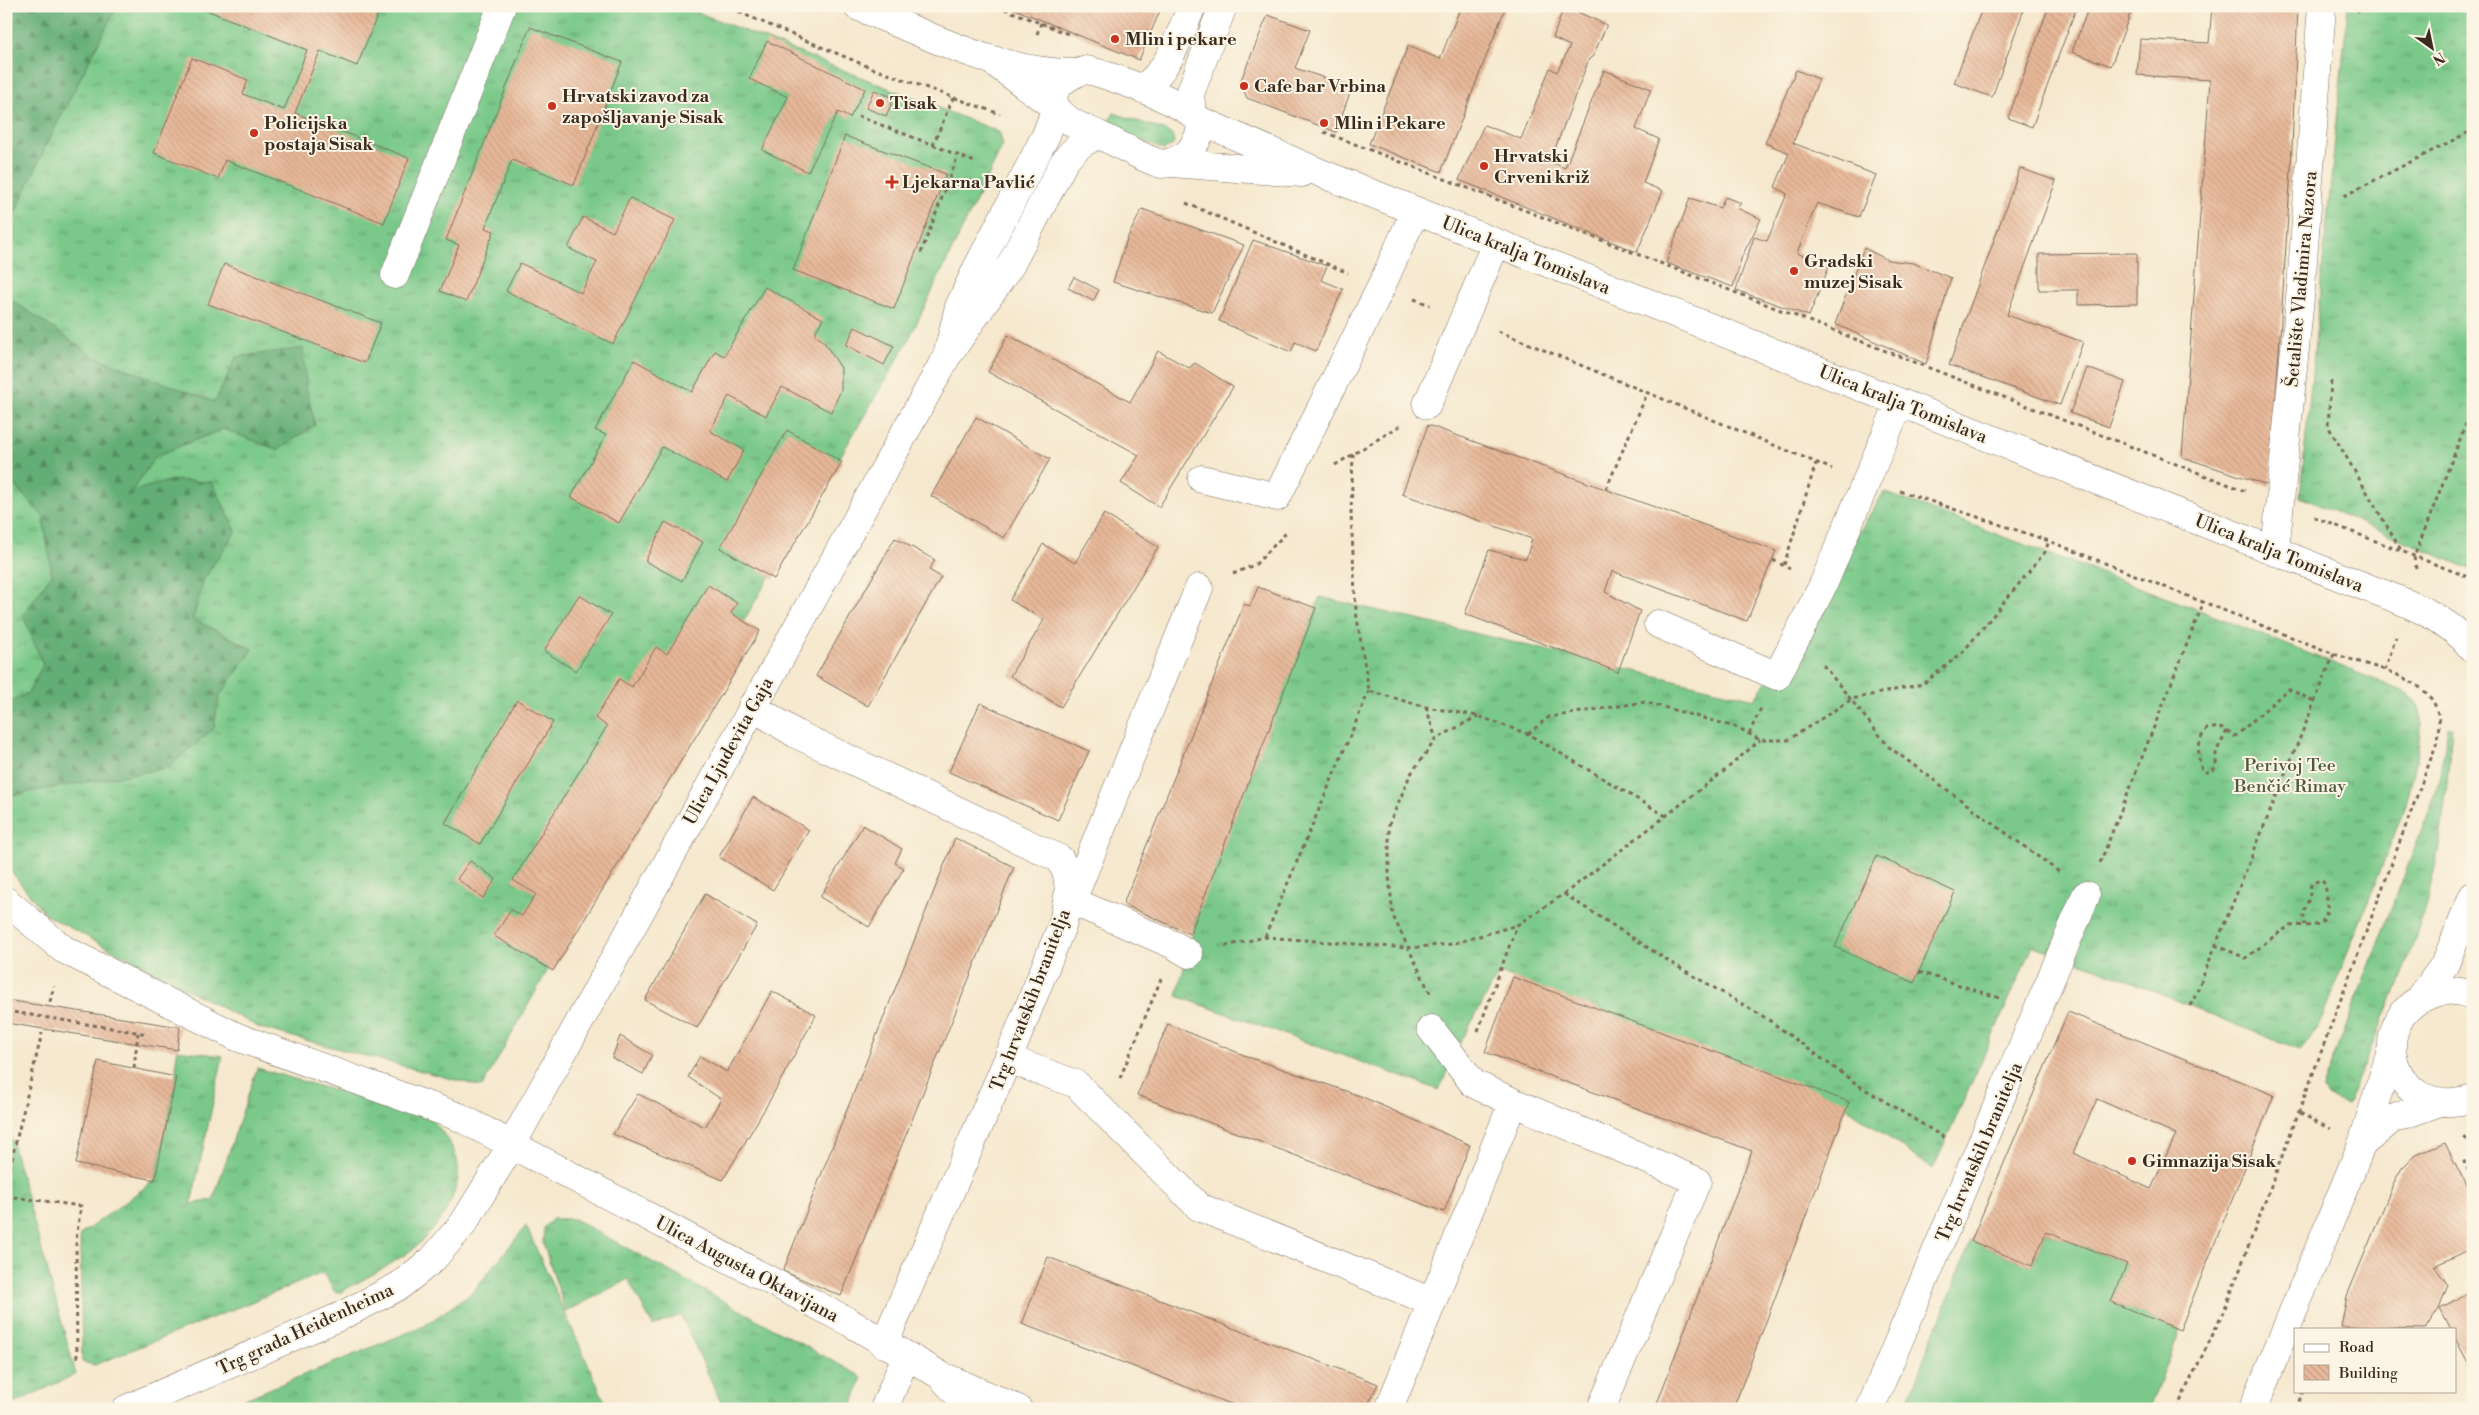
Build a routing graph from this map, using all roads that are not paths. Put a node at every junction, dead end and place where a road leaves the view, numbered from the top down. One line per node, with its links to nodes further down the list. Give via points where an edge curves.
1 (502, 6): 16 (street)
2 (857, 6): 6 (street)
3 (1192, 6): 8 (street, via 1171,58 1154,80)
4 (1223, 6): 10 (street, via 1190,94)
5 (2322, 6): 21 (street, Šetalište Vladimira Nazora, via 2301,287)
6 (991, 60): 7 (street, via 1030,69); 9 (street)
7 (1073, 73): 8 (street, Ulica kralja Tomislava, via 1086,70 1102,73); 9 (street, Ulica Ljudevita Gaja, via 1055,89)
8 (1142, 89): 10 (street, Ulica kralja Tomislava)
9 (1056, 108): 11 (street, Ulica kralja Tomislava, via 1071,122); 17 (street, Ulica Ljudevita Gaja, via 1046,135 959,307)
10 (1196, 117): 12 (street, via 1201,131 1193,148); 13 (street, Ulica kralja Tomislava)
11 (1099, 135): 12 (street, Ulica kralja Tomislava, via 1149,160); 17 (street, Ulica Ljudevita Gaja, via 1085,140 1064,162 1010,266)
12 (1171, 163): 13 (street, Ulica kralja Tomislava)
13 (1323, 174): 14 (street, Ulica kralja Tomislava)
14 (1415, 211): 15 (street, Ulica kralja Tomislava); 20 (street, via 1277,497)
15 (1496, 243): 18 (street, Ulica kralja Tomislava); 19 (street)
16 (394, 275)
17 (947, 356): 25 (street, Ulica Ljudevita Gaja)
18 (1899, 403): 21 (street, Ulica kralja Tomislava); 23 (street, via 1823,584 1777,676)
19 (1427, 405)
20 (1202, 479)
21 (2275, 552): 24 (street, Ulica kralja Tomislava, via 2435,617 2458,632)
22 (1198, 588): 29 (street)
23 (1658, 624)
24 (2473, 649)
25 (752, 706): 29 (street, Trg hrvatskih branitelja, via 796,734 1060,859 1067,874); 39 (street, Ulica Ljudevita Gaja)
26 (2086, 895): 49 (street, Trg hrvatskih branitelja)
27 (2473, 896): 32 (street, via 2445,964)
28 (6, 901): 39 (street, Ulica Augusta Oktavijana, via 63,948 237,1037 459,1116)
29 (1068, 912): 30 (street); 35 (street, Trg hrvatskih branitelja)
30 (1182, 950)
31 (2473, 996): 32 (street, via 2454,991)
32 (2421, 998): 34 (street, via 2400,1019)
33 (1431, 1030): 36 (street, via 1474,1084)
34 (2392, 1048): 37 (street, via 2395,1067 2405,1084 2419,1096); 38 (street)
35 (1008, 1059): 40 (street, via 1076,1084 1199,1207); 41 (street, Trg hrvatskih branitelja)
36 (1513, 1102): 40 (street); 48 (street, via 1697,1181)
37 (2460, 1103): 38 (street, via 2392,1119)
38 (2362, 1144): 50 (street)
39 (510, 1146): 41 (street, Ulica Augusta Oktavijana, via 849,1322); 43 (street, Trg grada Heidenheima, via 463,1224 432,1260 400,1286 341,1316)
40 (1432, 1302): 47 (street)
41 (895, 1350): 42 (street, Ulica Augusta Oktavijana); 44 (street, Trg hrvatskih branitelja)
42 (940, 1375): 45 (street, Ulica Augusta Oktavijana); 46 (street)
43 (126, 1409)
44 (884, 1409)
45 (971, 1409)
46 (1018, 1409)
47 (1389, 1409)
48 (1601, 1409)
49 (1870, 1409)
50 (2253, 1409)

